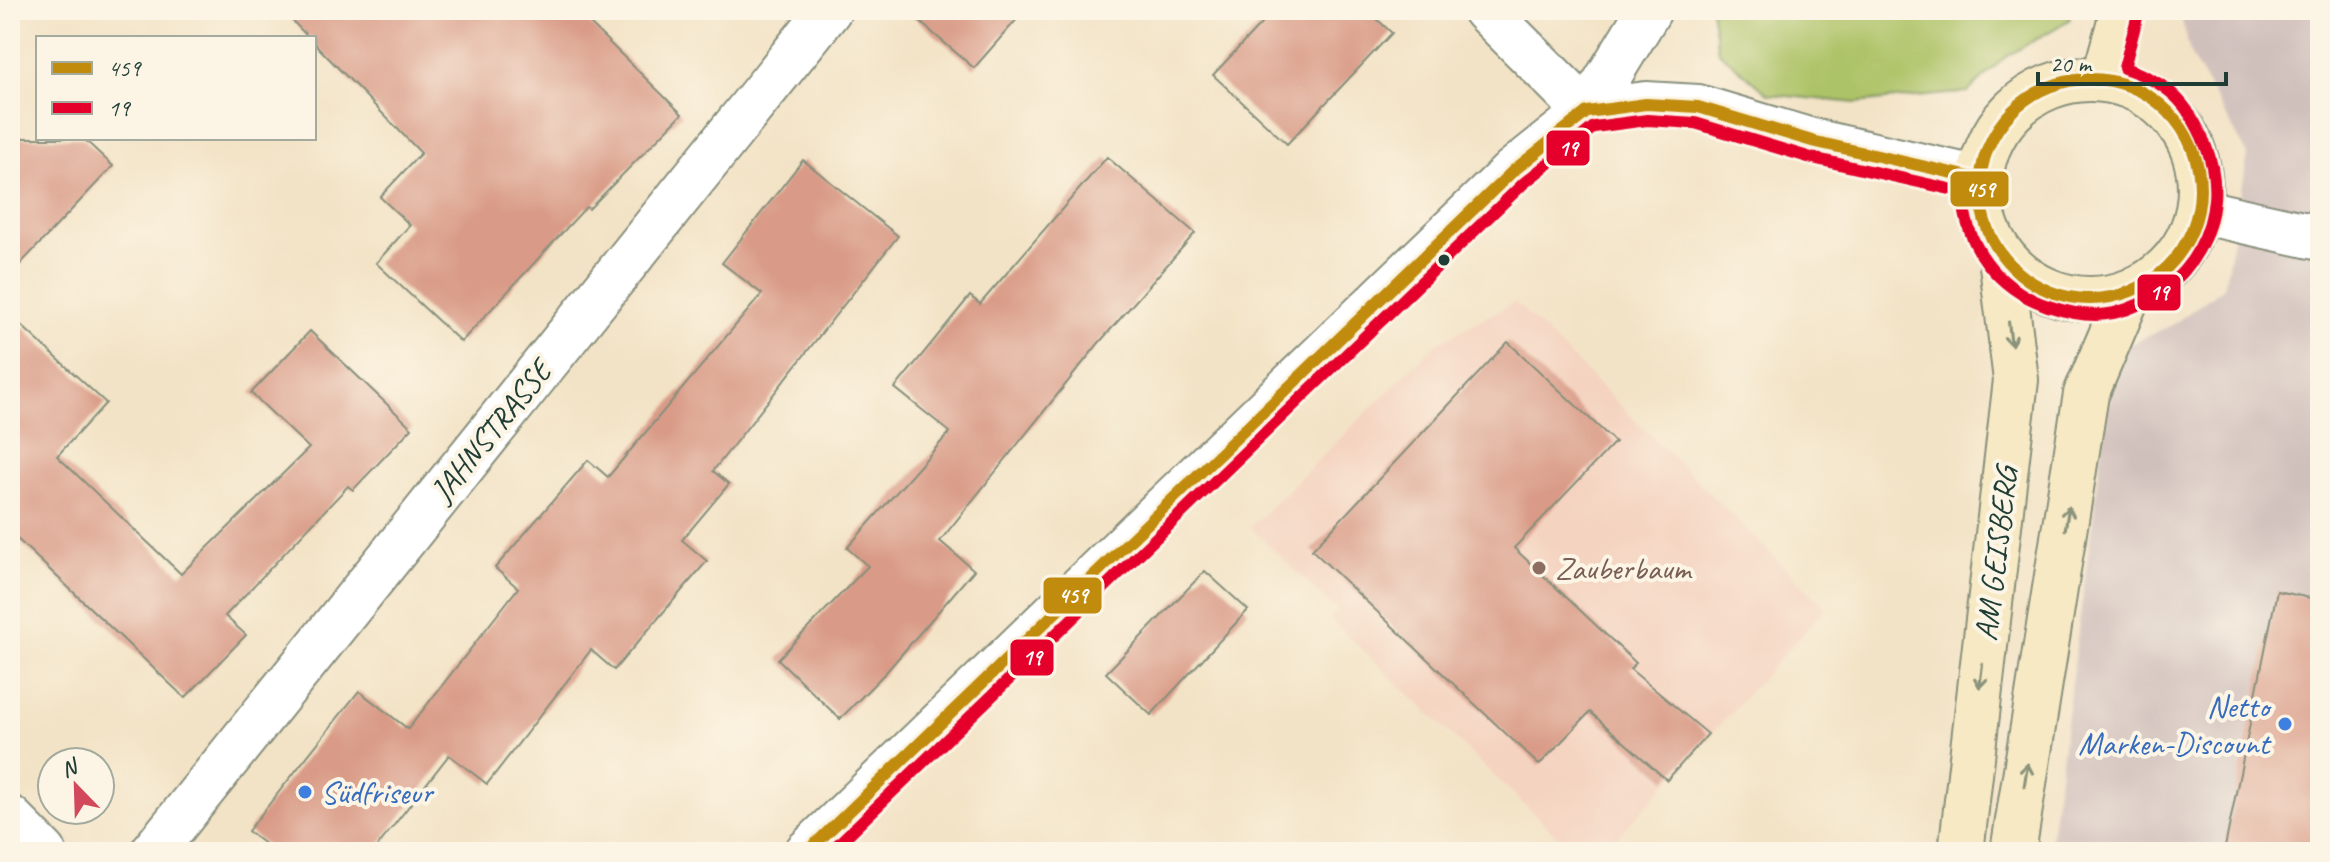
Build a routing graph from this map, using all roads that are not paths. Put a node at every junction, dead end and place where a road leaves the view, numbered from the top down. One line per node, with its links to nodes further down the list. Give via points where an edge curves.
1 (829, 10): 14 (street, JAHNSTRASSE)
2 (1485, 10): 6 (street)
3 (1649, 10): 6 (street)
4 (2123, 10): 5 (street)
5 (2104, 79): 7 (street, via 2070,80 2040,90 2017,106 1986,150); 8 (street, via 2136,88 2175,118 2196,159)
6 (1587, 112): 7 (street, via 1646,104 1698,107 1812,141); 15 (street, via 1513,171)
7 (1979, 179): 10 (street, via 1980,210)
8 (2199, 211): 9 (street); 11 (street, via 2185,247 2161,274)
9 (2320, 238)
10 (2001, 257): 11 (street, via 2021,277 2069,298 2095,300); 16 (street, AM GEISBERG, one-way to 16, via 2016,380)
11 (2129, 293): 17 (street, AM GEISBERG, one-way to 11, via 2086,394)
12 (10, 818): 13 (street)
13 (44, 852)
14 (153, 852)
15 (807, 852)
16 (1961, 852)
17 (2013, 852)

